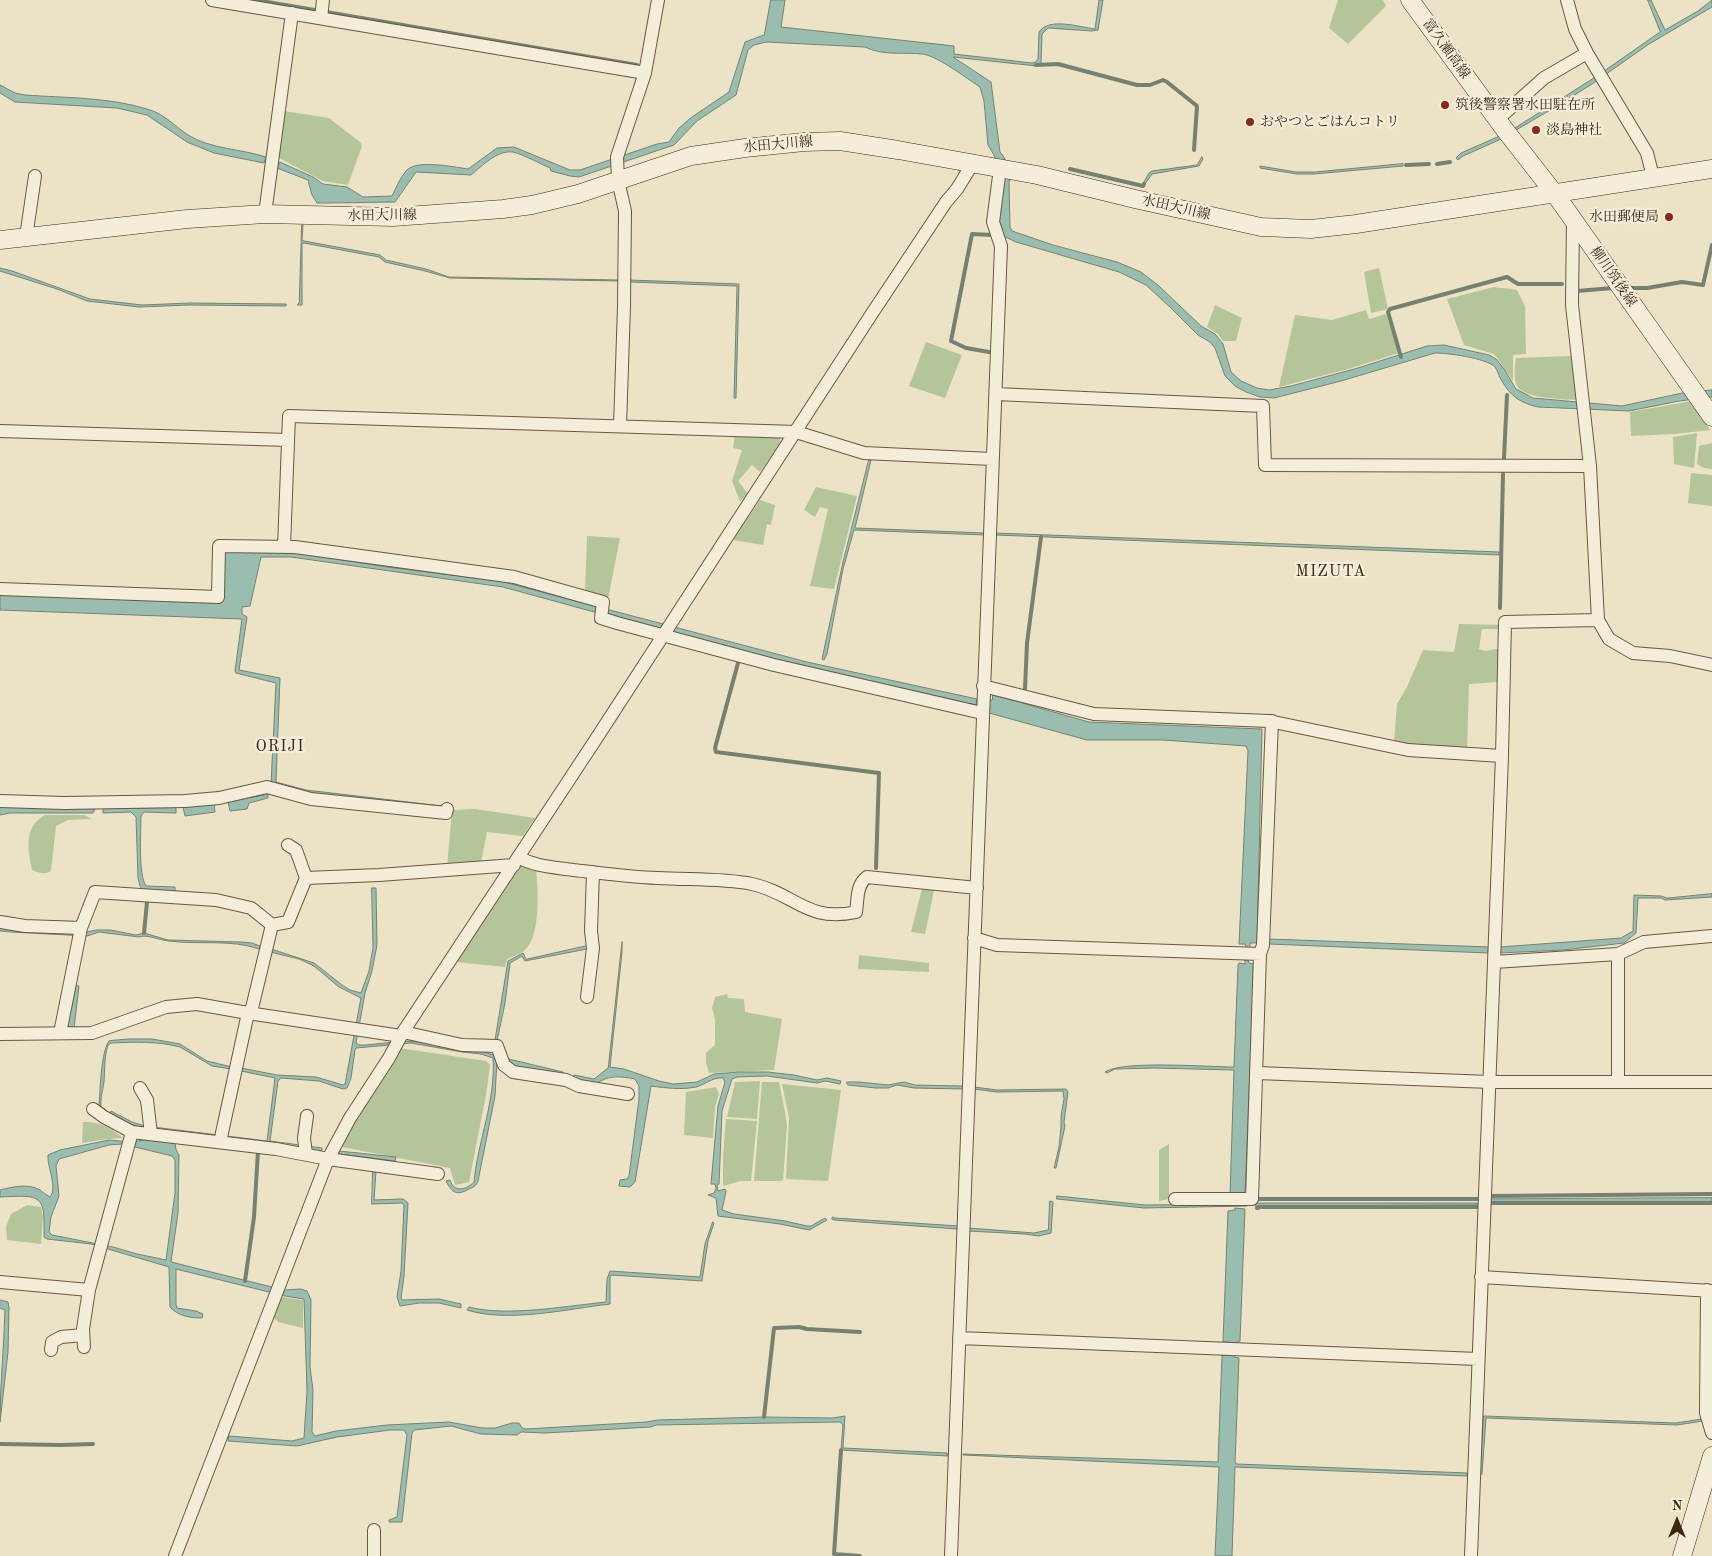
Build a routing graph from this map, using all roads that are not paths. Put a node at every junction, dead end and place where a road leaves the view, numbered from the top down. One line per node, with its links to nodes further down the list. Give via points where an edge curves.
1 (212, 0): 6 (street)
2 (323, 0): 7 (street)
3 (658, 0): 9 (street)
4 (1410, 0): 10 (main road, 富久瀬高線)
5 (1567, 0): 8 (street, via 1575,29)
6 (292, 14): 7 (street); 18 (street)
7 (321, 18): 9 (street)
8 (1587, 53): 10 (street, via 1544,78); 16 (street, via 1647,153)
9 (644, 73): 12 (street)
10 (1498, 119): 17 (main road, 富久瀬高線)
11 (973, 163): 12 (main road, 水田大川線, via 840,141 746,148); 17 (main road, 水田大川線, via 1038,175 1242,224 1280,228 1311,229 1356,224); 26 (street)
12 (617, 167): 18 (main road, 水田大川線, via 578,194 503,209 393,217); 24 (street, via 625,211)
13 (1712, 169): 16 (main road)
14 (35, 176): 20 (street)
15 (999, 176): 22 (street, via 993,222 1001,246)
16 (1653, 177): 17 (main road)
17 (1555, 194): 19 (main road, 柳川筑後線)
18 (265, 214): 20 (main road, 水田大川線)
19 (1574, 220): 23 (main road, 柳川筑後線); 29 (street, via 1572,305)
20 (26, 237): 21 (main road, 水田大川線)
21 (0, 240)
22 (996, 394): 28 (street); 29 (street, via 1263,406 1265,465)
23 (1712, 417)
24 (620, 426): 26 (street); 27 (street, via 289,416)
25 (0, 431): 27 (street)
26 (796, 432): 28 (street, via 864,453); 33 (street)
27 (288, 440): 30 (street)
28 (992, 459): 35 (street)
29 (1590, 466): 32 (street)
30 (284, 548): 31 (street, via 219,546 218,597); 33 (street, via 514,577 603,602 601,618)
31 (0, 589)
32 (1598, 620): 34 (street, via 1609,639 1633,653 1670,656); 38 (street, via 1506,622)
33 (663, 636): 36 (street); 42 (street)
34 (1712, 665)
35 (983, 686): 36 (street); 37 (street, via 1094,714)
36 (982, 713): 45 (street)
37 (1272, 721): 38 (street, via 1408,750); 51 (street, via 1263,946)
38 (1502, 756): 53 (street)
39 (0, 801): 40 (street, via 185,801 220,798 266,787 311,800 446,813)
40 (447, 809)
41 (288, 845): 44 (street, via 296,850)
42 (516, 861): 43 (street); 44 (street, via 379,875); 58 (street)
43 (593, 872): 45 (street, via 753,884 811,911 843,915 856,912 859,886 867,878); 54 (street, via 593,948 583,983)
44 (306, 878): 47 (street, via 288,922)
45 (977, 888): 50 (street)
46 (0, 922): 48 (street)
47 (272, 925): 48 (street, via 251,908 216,900 95,892); 55 (street, via 252,1008)
48 (81, 928): 56 (street)
49 (1712, 936): 52 (street, via 1644,942)
50 (974, 938): 51 (street, via 997,945); 78 (street)
51 (1260, 954): 59 (street)
52 (1618, 954): 53 (street); 61 (street)
53 (1494, 962): 60 (street)
54 (587, 997)
55 (248, 1013): 56 (street, via 196,1004 166,1007 92,1033); 58 (street); 69 (street)
56 (60, 1033): 57 (street)
57 (0, 1034)
58 (402, 1034): 64 (street, via 462,1045 497,1046 504,1065 513,1072); 71 (street)
59 (1257, 1073): 60 (street); 73 (street, via 1252,1199)
60 (1490, 1082): 61 (street); 74 (street)
61 (1618, 1082): 62 (street)
62 (1712, 1082)
63 (140, 1088): 68 (street, via 147,1100)
64 (628, 1094)
65 (94, 1109): 67 (street)
66 (307, 1116): 70 (street)
67 (132, 1132): 68 (street); 76 (street)
68 (151, 1134): 69 (street)
69 (220, 1142): 70 (street)
70 (306, 1154): 71 (street)
71 (328, 1159): 72 (street); 84 (street)
72 (438, 1174)
73 (1175, 1199)
74 (1481, 1277): 77 (street); 80 (street)
75 (0, 1282): 76 (street)
76 (89, 1290): 79 (street, via 84,1341 60,1337 52,1342)
77 (1710, 1291): 81 (street, via 1706,1413)
78 (959, 1338): 80 (street); 86 (street)
79 (51, 1350)
80 (1478, 1359): 87 (street)
81 (1712, 1433)
82 (1712, 1456): 88 (main road)
83 (374, 1530): 85 (street)
84 (175, 1556)
85 (374, 1556)
86 (951, 1556)
87 (1471, 1556)
88 (1682, 1556)

